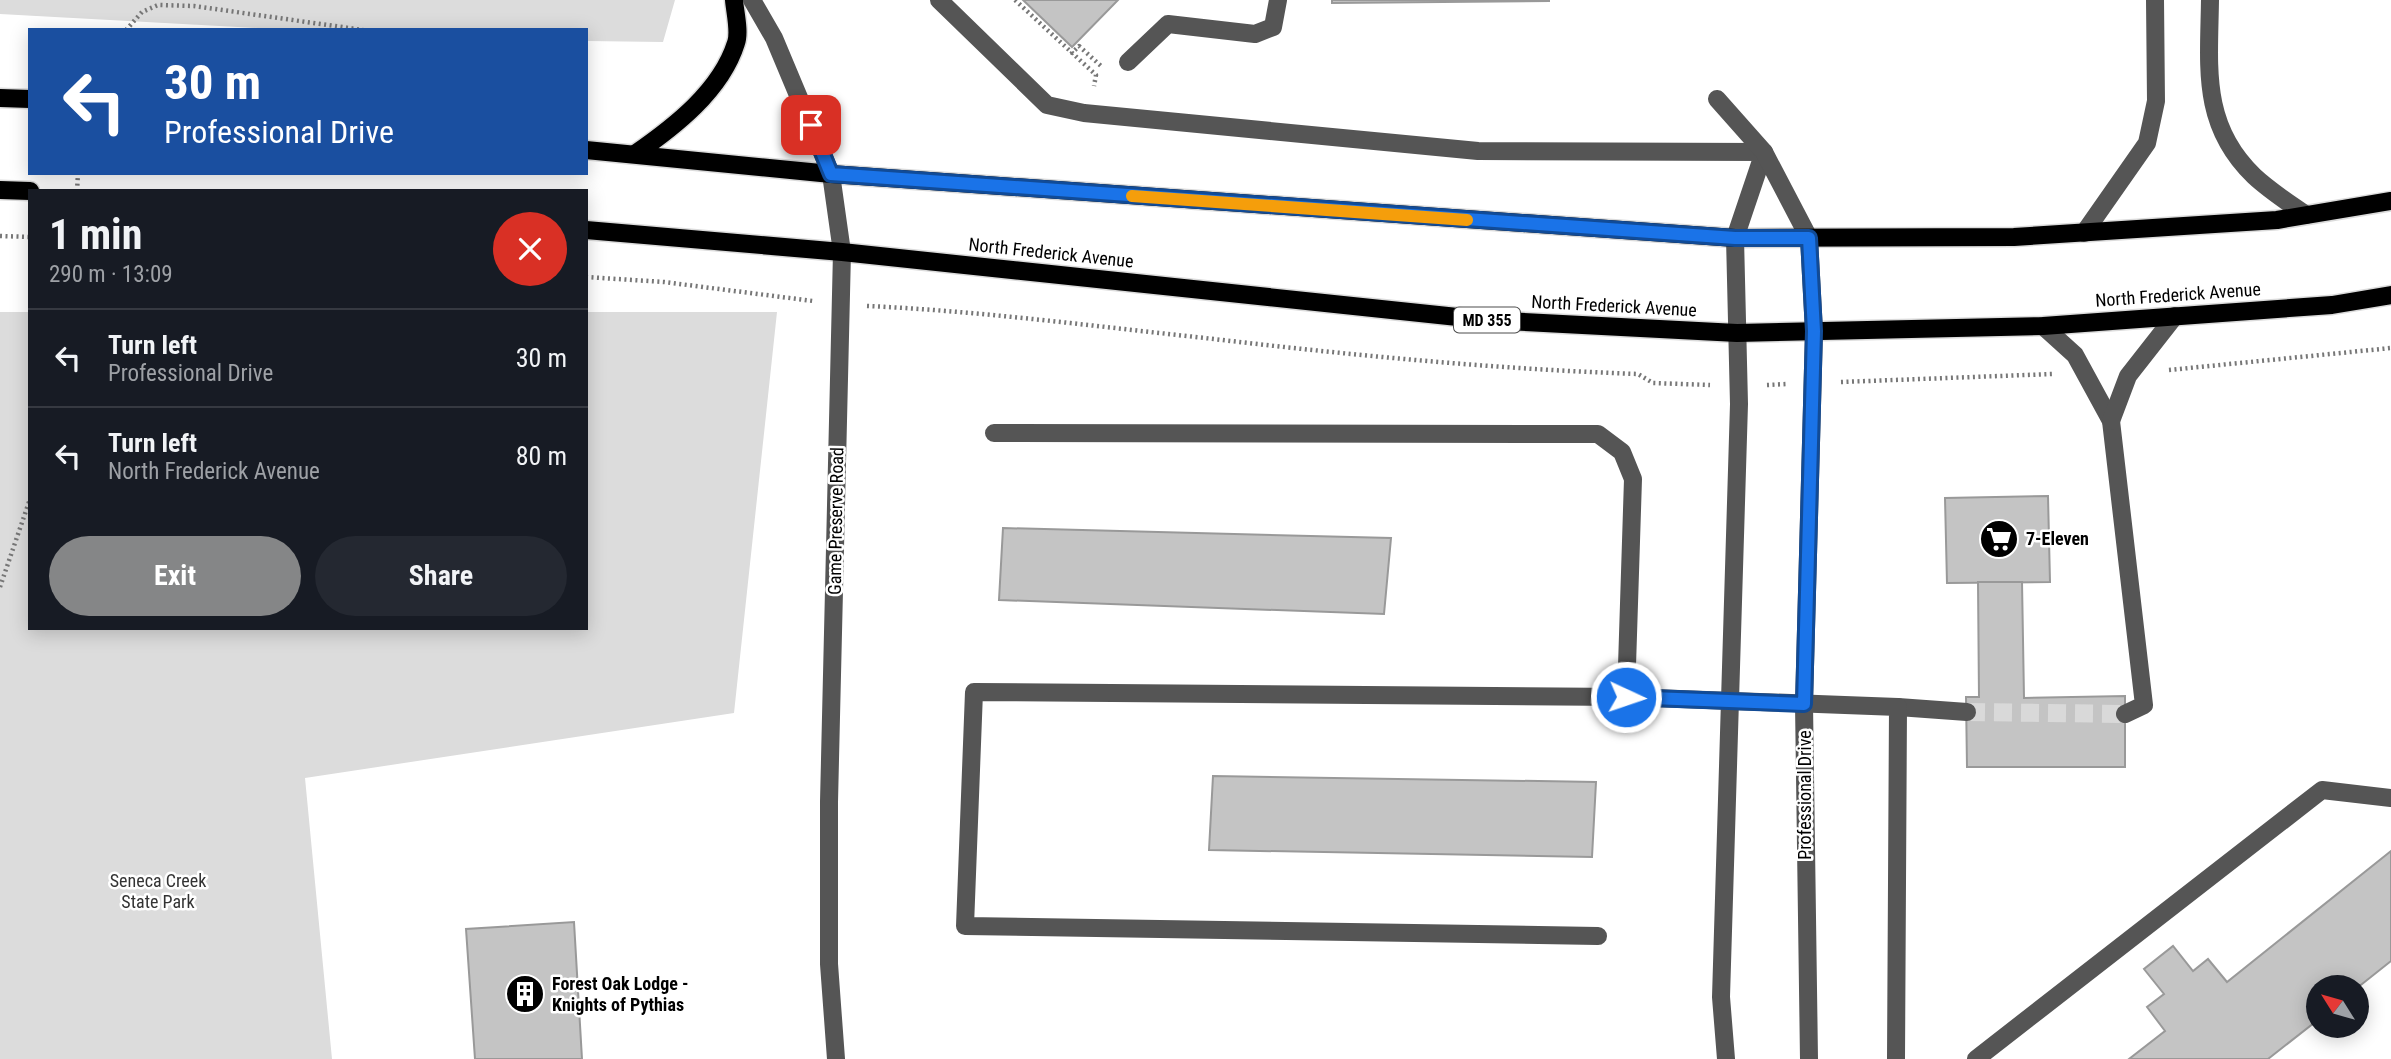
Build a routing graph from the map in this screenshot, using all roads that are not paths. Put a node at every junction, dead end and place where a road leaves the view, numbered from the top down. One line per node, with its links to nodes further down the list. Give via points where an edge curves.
1 (734, 0): 13 (main road, via 737,41 716,82 670,130)
2 (752, 0): 14 (street, Game Preserve Road, via 802,100)
3 (939, 0): 12 (street, via 1047,106 1084,113 1478,150)
4 (1278, 0): 7 (street, via 1273,27 1255,34 1168,24)
5 (2155, 0): 20 (street, via 2156,100 2147,143)
6 (2210, 0): 18 (street, via 2208,77 2217,126 2254,176)
7 (1128, 62)
8 (0, 98): 9 (main road)
9 (28, 99)
10 (1717, 99): 12 (street)
11 (588, 149): 13 (main road)
12 (1764, 152): 21 (street); 22 (street)
13 (635, 154): 14 (main road)
14 (831, 174): 21 (main road); 23 (street, Game Preserve Road)
15 (0, 190): 16 (main road)
16 (28, 191)
17 (2391, 201): 18 (main road)
18 (2306, 215): 20 (main road)
19 (588, 230): 23 (main road, North Frederick Avenue / MD 355)
20 (2084, 233): 22 (main road)
21 (1735, 238): 22 (main road); 28 (street)
22 (1809, 238): 27 (street, Professional Drive)
23 (842, 252): 28 (main road, North Frederick Avenue / MD 355, via 1486,320); 39 (street, Game Preserve Road, via 829,802 829,964)
24 (2391, 295): 25 (main road, North Frederick Avenue / MD 355, via 2332,305)
25 (2175, 316): 26 (main road, North Frederick Avenue / MD 355); 29 (street, via 2128,376)
26 (2043, 326): 27 (main road, North Frederick Avenue / MD 355); 29 (street, via 2075,355)
27 (1814, 331): 28 (main road, North Frederick Avenue / MD 355); 33 (street, Professional Drive)
28 (1737, 333): 32 (street)
29 (2111, 421): 36 (street, via 2144,705)
30 (994, 433): 31 (street, via 1598,434 1622,452 1633,479)
31 (1626, 697): 32 (street); 38 (street, via 974,692 965,926)
32 (1730, 703): 33 (street); 40 (street, via 1721,997)
33 (1804, 704): 34 (street); 41 (street, Professional Drive)
34 (1898, 707): 35 (street); 42 (street)
35 (1966, 712)
36 (2125, 714)
37 (2391, 798): 43 (street, via 2322,790)
38 (1598, 936)
39 (836, 1059)
40 (1726, 1059)
41 (1809, 1059)
42 (1896, 1059)
43 (1976, 1059)

